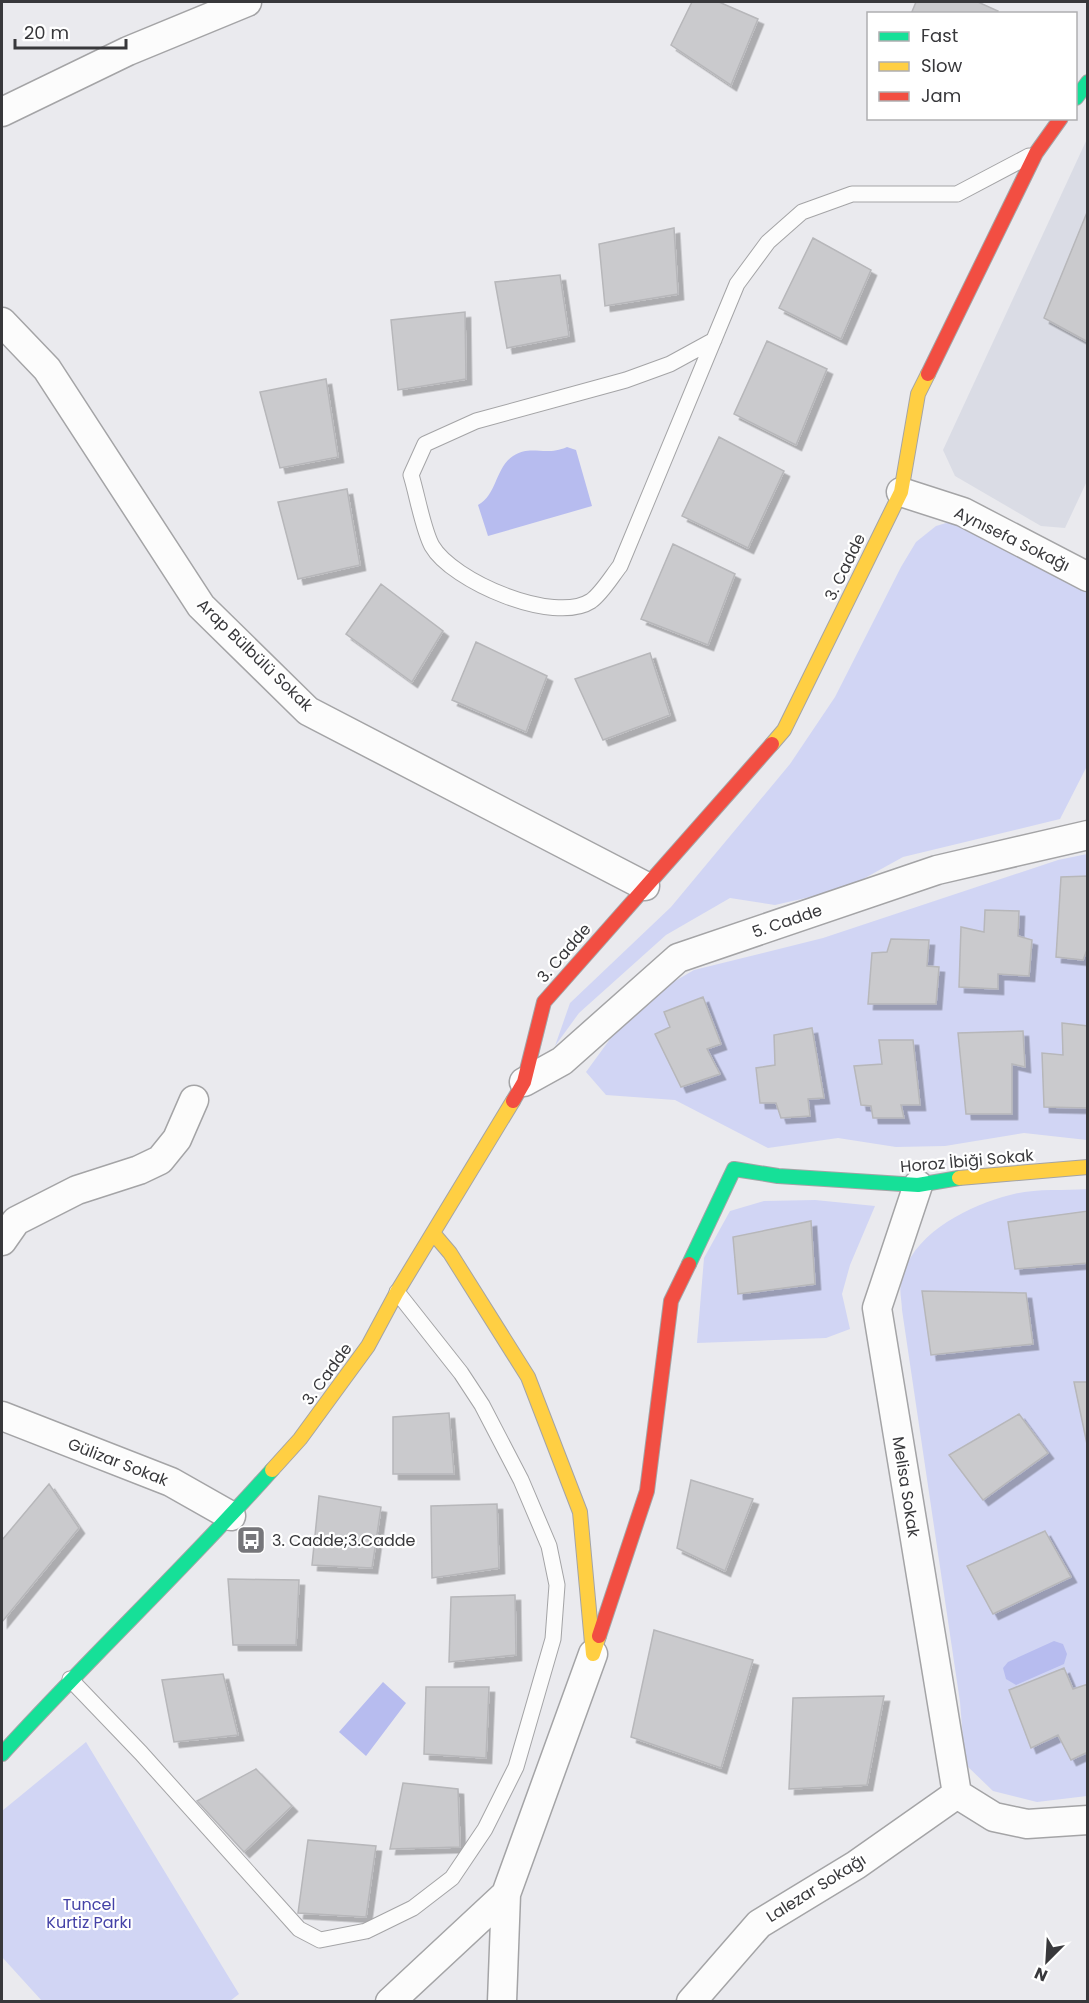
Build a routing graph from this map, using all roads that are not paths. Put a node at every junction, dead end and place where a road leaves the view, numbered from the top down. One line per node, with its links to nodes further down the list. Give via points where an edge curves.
1 (247, 2): 4 (street, via 128,51)
2 (1088, 82): 3 (main road)
3 (1077, 97)
4 (2, 112)
5 (1060, 120): 6 (main road, 3. Cadde)
6 (1036, 153): 8 (lane, via 957,194 852,194 802,212 768,242 737,284); 9 (main road, 3. Cadde, via 918,394)
7 (2, 322): 12 (street, Arap Bülbülü Sokak, via 47,369 201,606 308,711)
8 (714, 340): 8 (lane, via 648,372 476,421 425,444 411,475 432,545 455,570 507,597 562,609 591,601 620,566)
9 (901, 492): 10 (street, Aynısefa Sokağı, via 963,512); 12 (main road, 3. Cadde, via 783,730)
10 (1088, 577)
11 (1088, 835): 13 (street, 5. Cadde, via 937,870 678,958 562,1061)
12 (645, 886): 13 (main road, 3. Cadde, via 544,1002)
13 (524, 1082): 17 (main road, 3. Cadde)
14 (194, 1100): 18 (street, via 177,1139 160,1160 77,1190 16,1221)
15 (1088, 1167): 16 (main road, Horoz İbiği Sokak, via 971,1176)
16 (918, 1185): 22 (main road, Horoz İbiği Sokak, via 778,1176 734,1169 670,1301 647,1491); 25 (street, Melisa Sokak, via 877,1308)
17 (433, 1233): 19 (main road, 3. Cadde); 22 (main road, via 450,1253 528,1377 576,1501)
18 (2, 1241)
19 (397, 1292): 21 (main road, 3. Cadde, via 368,1346 300,1439); 23 (lane, via 482,1405 549,1546 557,1585 553,1639 516,1767 485,1829 452,1878 413,1908 366,1931 320,1940 299,1929)
20 (2, 1416): 21 (street, Gülizar Sokak, via 171,1482)
21 (231, 1516): 23 (main road, 3. Cadde)
22 (592, 1654): 27 (street)
23 (70, 1679): 24 (main road, 3. Cadde)
24 (2, 1754)
25 (957, 1794): 26 (street, via 994,1818 1027,1824); 30 (street, Lalezar Sokağı, via 856,1865 759,1924)
26 (1088, 1820)
27 (506, 1894): 28 (street); 29 (street)
28 (390, 2001)
29 (502, 2001)
30 (691, 2001)

